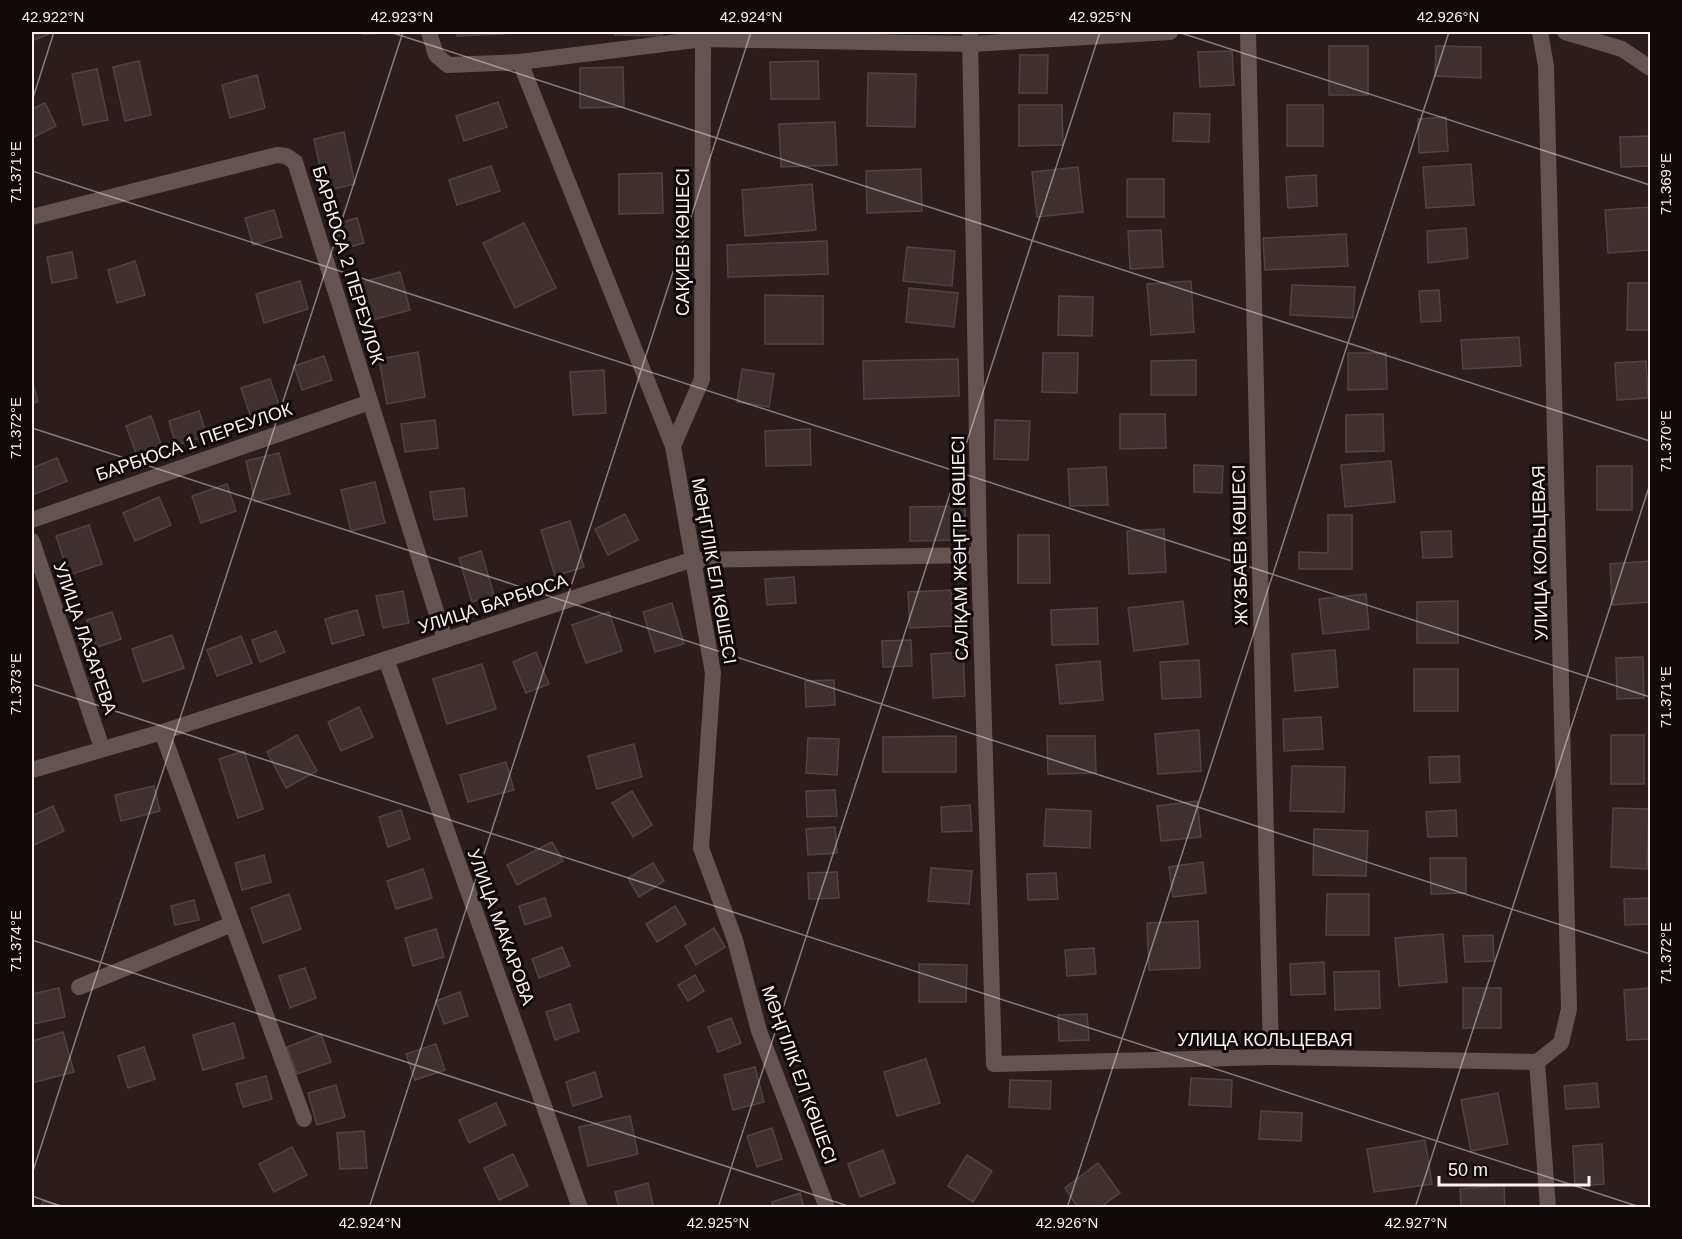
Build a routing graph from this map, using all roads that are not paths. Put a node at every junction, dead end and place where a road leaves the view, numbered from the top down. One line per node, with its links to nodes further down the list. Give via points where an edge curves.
1 (429, 32): 8 (street, via 436,55 448,65)
2 (1170, 32): 7 (street)
3 (1248, 32): 24 (street, ЖҮЗБАЕВ КӨШЕСІ)
4 (1540, 32): 25 (street, УЛИЦА КОЛЬЦЕВАЯ, via 1546,66 1569,1009 1561,1043)
5 (1565, 32): 9 (street, via 1622,49)
6 (703, 35): 7 (street); 8 (street); 12 (street, САҚИЕВ КӨШЕСІ, via 702,379)
7 (970, 38): 15 (street, САЛҚАМ ЖӘҢГІР КӨШЕСІ)
8 (520, 62): 12 (street, МӘҢГІЛІК ЕЛ КӨШЕСІ)
9 (1650, 68)
10 (32, 217): 11 (street, БАРБЮСА 2 ПЕРЕУЛОК, via 277,155 286,156 295,162)
11 (370, 402): 13 (street, БАРБЮСА 1 ПЕРЕУЛОК); 17 (street, БАРБЮСА 2 ПЕРЕУЛОК)
12 (672, 446): 16 (street, МӘҢГІЛІК ЕЛ КӨШЕСІ)
13 (32, 520)
14 (32, 541): 20 (street, УЛИЦА ЛАЗАРЕВА)
15 (979, 555): 16 (street, УЛИЦА БАРБЮСА); 26 (street, САЛҚАМ ЖӘҢГІР КӨШЕСІ)
16 (691, 560): 17 (street, УЛИЦА БАРБЮСА); 29 (street, МӘҢГІЛІК ЕЛ КӨШЕСІ, via 713,673 701,848 735,940 759,1031)
17 (445, 640): 18 (street, УЛИЦА БАРБЮСА)
18 (386, 659): 19 (street, УЛИЦА БАРБЮСА); 28 (street, УЛИЦА МАКАРОВА)
19 (162, 732): 20 (street, УЛИЦА БАРБЮСА); 22 (street)
20 (102, 748): 21 (street, УЛИЦА БАРБЮСА)
21 (32, 770)
22 (232, 924): 23 (street); 27 (street)
23 (79, 987)
24 (1271, 1057): 25 (street, УЛИЦА КОЛЬЦЕВАЯ); 26 (street, УЛИЦА КОЛЬЦЕВАЯ)
25 (1537, 1062): 30 (street)
26 (994, 1064)
27 (304, 1119)
28 (580, 1208)
29 (827, 1208)
30 (1548, 1208)

